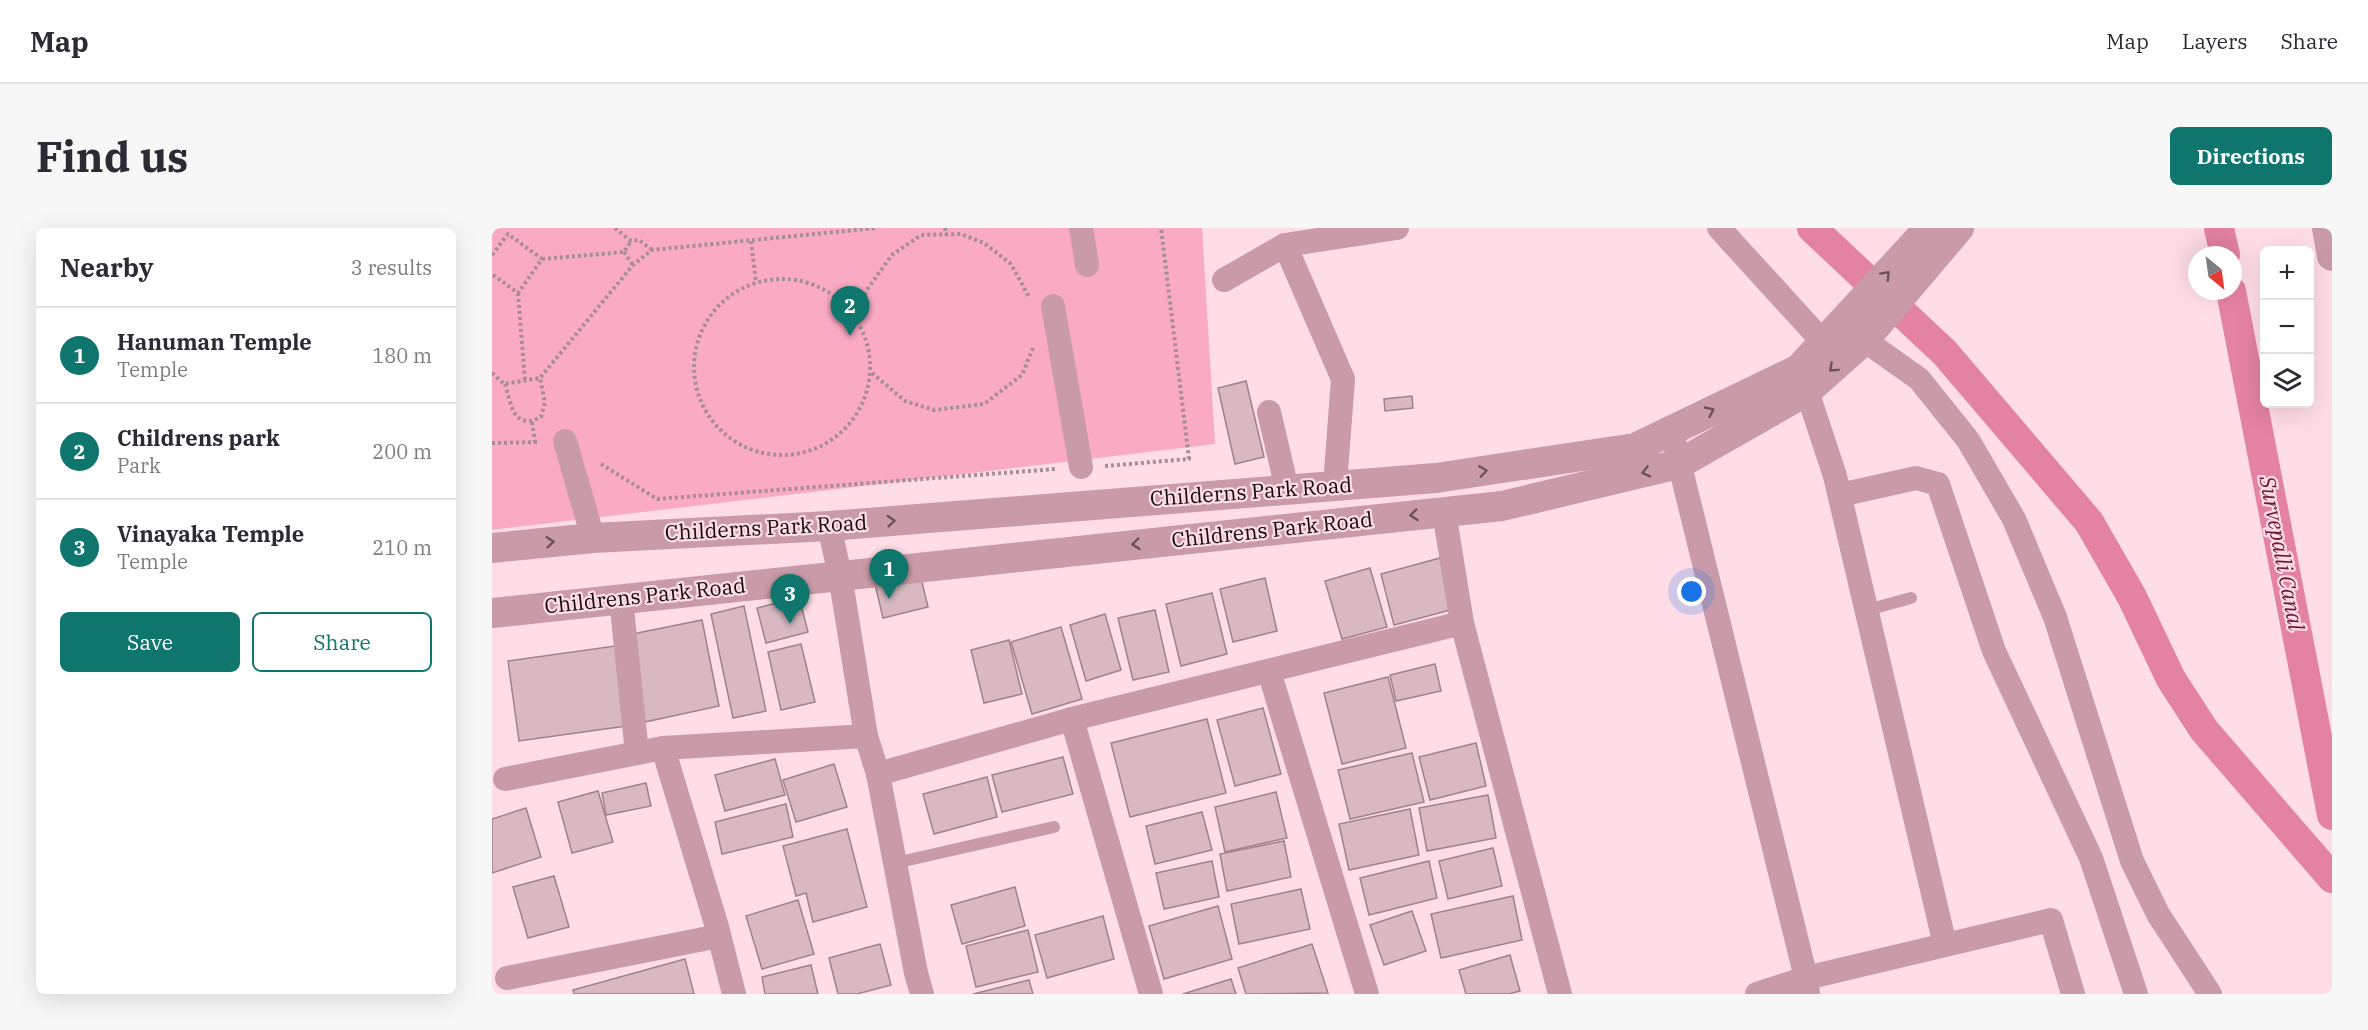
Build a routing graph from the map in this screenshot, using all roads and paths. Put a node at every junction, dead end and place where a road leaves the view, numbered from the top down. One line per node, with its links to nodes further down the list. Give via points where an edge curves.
1 (507, 228): 11 (path)
2 (615, 228): 14 (path)
3 (876, 228): 15 (path)
4 (945, 228): 12 (path)
5 (1081, 228): 23 (street)
6 (1161, 228): 45 (path, via 1190,459)
7 (1397, 228): 16 (street)
8 (1719, 228): 30 (street)
9 (1959, 228): 13 (street)
10 (2327, 228): 20 (street)
11 (508, 234): 19 (path); 21 (path)
12 (946, 235): 28 (path, via 960,234 984,243 1011,264); 29 (path, via 921,235 892,255 866,291)
13 (1930, 239): 30 (street, Childerns Park Road)
14 (631, 241): 17 (path, via 639,240); 18 (path)
15 (751, 241): 17 (path); 26 (path)
16 (1285, 245): 25 (street); 46 (street, via 1343,379)
17 (652, 250): 22 (path)
18 (624, 252): 21 (path); 22 (path)
19 (492, 255)
20 (2332, 256)
21 (542, 259): 27 (path)
22 (633, 265): 34 (path)
23 (1087, 265)
24 (492, 274): 27 (path)
25 (1224, 280)
26 (756, 282): 29 (path, via 795,278 831,291); 33 (path, via 720,304 697,340 694,383 712,422 728,435 745,448 787,456 828,444 859,414)
27 (518, 293): 36 (path)
28 (1043, 305): 45 (street)
29 (858, 318): 33 (path)
30 (1850, 329): 35 (street, Childerns Park Road); 35 (street, Childrens Park Road, one-way to 35); 80 (street, via 1919,379 1968,440 2014,519 2055,617 2132,861 2158,914)
31 (1036, 339): 33 (path, via 1022,375 984,404 934,410 905,401)
32 (492, 373): 37 (path)
33 (872, 374)
34 (540, 378): 36 (path); 39 (path, via 545,403 541,417)
35 (1803, 380): 40 (street, Childerns Park Road, one-way to 35); 44 (street, Childrens Park Road); 48 (street)
36 (525, 381): 37 (path)
37 (504, 384): 39 (path, via 513,413)
38 (1269, 412): 47 (street)
39 (532, 422): 42 (path)
40 (1671, 429): 44 (street); 46 (street, Childerns Park Road, one-way to 40, via 1436,478 1635,448)
41 (565, 441): 42 (path); 45 (path, via 657,500); 51 (street)
42 (535, 442): 43 (path)
43 (492, 443)
44 (1679, 464): 49 (street, Childrens Park Road, one-way to 49, via 1502,506); 71 (street)
45 (1081, 467)
46 (1335, 485): 47 (street, Childerns Park Road)
47 (1287, 489): 50 (street, Childerns Park Road, one-way to 47)
48 (1840, 495): 56 (street); 79 (street, via 1916,478 1938,484 1994,651 2091,858)
49 (1444, 512): 53 (street, Childrens Park Road, one-way to 53); 58 (street)
50 (828, 526): 51 (street, Childerns Park Road); 53 (street)
51 (593, 538): 52 (street, Childerns Park Road, one-way to 51)
52 (492, 548)
53 (840, 575): 55 (street, Childrens Park Road); 61 (street)
54 (1911, 597): 56 (lane)
55 (621, 599): 57 (street, Childrens Park Road); 63 (street)
56 (1867, 610): 69 (street)
57 (492, 613)
58 (1462, 623): 59 (street); 76 (street)
59 (1269, 671): 60 (street); 75 (street)
60 (1072, 719): 64 (street); 74 (street)
61 (866, 736): 62 (street); 64 (street)
62 (663, 748): 63 (street); 68 (street)
63 (637, 753): 65 (street)
64 (878, 774): 67 (street)
65 (505, 779)
66 (1054, 827): 67 (lane)
67 (895, 863): 73 (street)
68 (719, 936): 70 (street); 72 (street)
69 (1945, 945): 71 (street); 78 (street, via 2050,920)
70 (507, 978)
71 (1807, 986): 77 (street)
72 (734, 994)
73 (922, 994)
74 (1151, 994)
75 (1367, 994)
76 (1560, 994)
77 (1757, 994)
78 (2073, 994)
79 (2136, 994)
80 (2210, 994)

